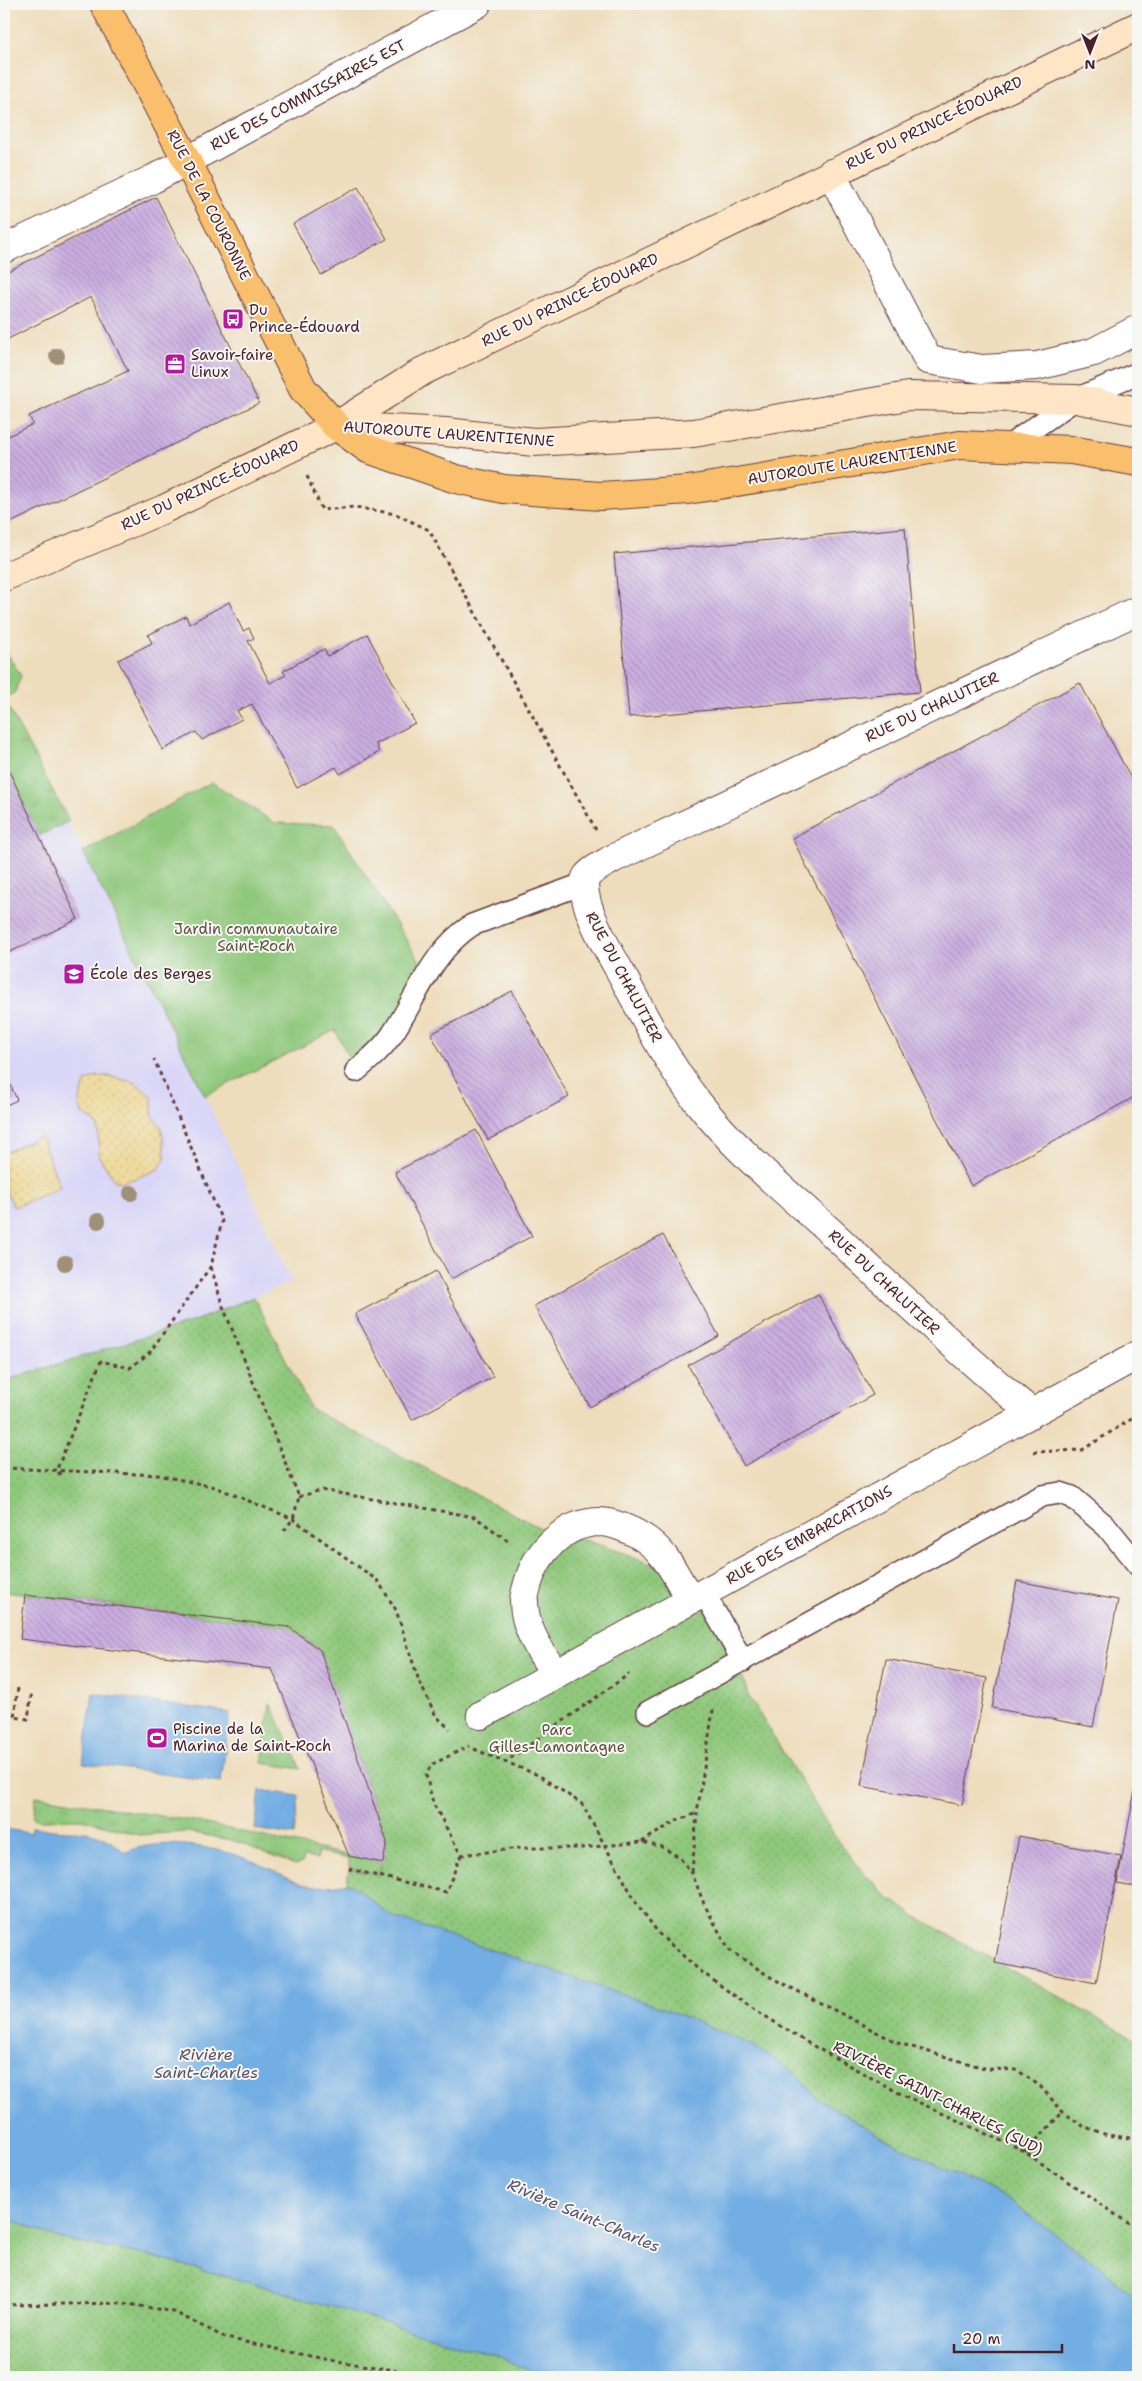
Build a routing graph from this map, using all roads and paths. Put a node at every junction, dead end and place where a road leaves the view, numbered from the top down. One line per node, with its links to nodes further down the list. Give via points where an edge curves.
1 (104, 4): 4 (main road, RUE DE LA COURONNE)
2 (477, 4): 4 (street, RUE DES COMMISSAIRES EST)
3 (1138, 26): 5 (street, RUE DU PRINCE-ÉDOUARD)
4 (187, 161): 6 (street, RUE DES COMMISSAIRES EST); 11 (main road, RUE DE LA COURONNE, via 302,388)
5 (831, 173): 7 (street, via 928,360 982,369 1037,366 1094,352); 11 (street, RUE DU PRINCE-ÉDOUARD, via 423,370)
6 (4, 249)
7 (1138, 329)
8 (1138, 374): 9 (lane)
9 (1076, 399): 10 (street, AUTOROUTE LAURENTIENNE); 11 (street, AUTOROUTE LAURENTIENNE, via 908,396 694,433 534,442 446,432); 13 (lane)
10 (1138, 410)
11 (336, 426): 12 (street, RUE DU PRINCE-ÉDOUARD); 13 (main road, AUTOROUTE LAURENTIENNE, via 368,449 456,479 504,489 601,496 688,490 960,445)
12 (293, 447): 15 (street, RUE DU PRINCE-ÉDOUARD, via 164,509); 17 (path, via 322,510 354,507 396,514 429,530)
13 (1008, 447): 14 (main road, AUTOROUTE LAURENTIENNE, via 1071,450)
14 (1138, 462)
15 (4, 577)
16 (1138, 610): 17 (street, RUE DU CHALUTIER)
17 (612, 859): 18 (street, RUE DU CHALUTIER, via 587,876)
18 (585, 883): 20 (lane, via 472,925 456,936 440,953 391,1036 377,1054); 23 (street, RUE DU CHALUTIER, via 586,906 601,936 658,1042 695,1099 734,1143 977,1367)
19 (154, 1059): 21 (path, via 222,1221)
20 (356, 1072)
21 (211, 1266): 25 (path, via 150,1352 130,1368 101,1362); 27 (path, via 222,1304)
22 (1138, 1355): 23 (street, RUE DES EMBARCATIONS)
23 (1032, 1413): 32 (street, RUE DES EMBARCATIONS)
24 (4, 1468): 25 (path)
25 (57, 1469): 26 (path); 28 (path, via 158,1475 214,1487)
26 (60, 1475)
27 (299, 1497): 28 (path); 30 (path, via 321,1490 475,1517)
28 (294, 1519): 29 (path); 40 (path, via 378,1581 396,1610 419,1681 436,1716)
29 (283, 1532)
30 (536, 1561): 32 (street, via 549,1544 573,1528 600,1522 623,1528 647,1541 664,1555); 34 (street, via 524,1600 526,1617 533,1638)
31 (1138, 1564): 33 (lane, via 1107,1527 1072,1497 1060,1493 1042,1496)
32 (697, 1596): 33 (lane); 34 (street, RUE DES EMBARCATIONS)
33 (743, 1661): 38 (lane)
34 (555, 1674): 39 (street, RUE DES EMBARCATIONS)
35 (18, 1688): 36 (path, via 14,1717 28,1719)
36 (32, 1691)
37 (714, 1705): 43 (path)
38 (648, 1712)
39 (481, 1715)
40 (456, 1734)
41 (462, 1740): 42 (path, RIVIÈRE SAINT-CHARLES (SUD))
42 (469, 1746): 45 (path, RIVIÈRE SAINT-CHARLES (SUD), via 538,1775 582,1804); 46 (path, via 431,1765 426,1775 433,1803)
43 (697, 1813): 44 (path, via 674,1822); 48 (path)
44 (642, 1842): 45 (path); 48 (path, via 662,1847 679,1857)
45 (603, 1846): 46 (path, via 520,1848); 51 (path, RIVIÈRE SAINT-CHARLES (SUD), via 659,1934 699,1970 808,2043 901,2094)
46 (461, 1855): 47 (path, via 446,1892)
47 (349, 1869)
48 (692, 1873): 49 (path, via 704,1904 729,1950 772,1978 898,2043 988,2069 1017,2070 1040,2086)
49 (1063, 2112): 50 (path, via 1083,2126 1107,2135); 51 (path)
50 (1138, 2139)
51 (1025, 2152): 52 (path, RIVIÈRE SAINT-CHARLES (SUD))
52 (1138, 2230)
53 (4, 2305): 54 (path, via 123,2303 174,2312 226,2338 329,2360)
54 (441, 2377)

